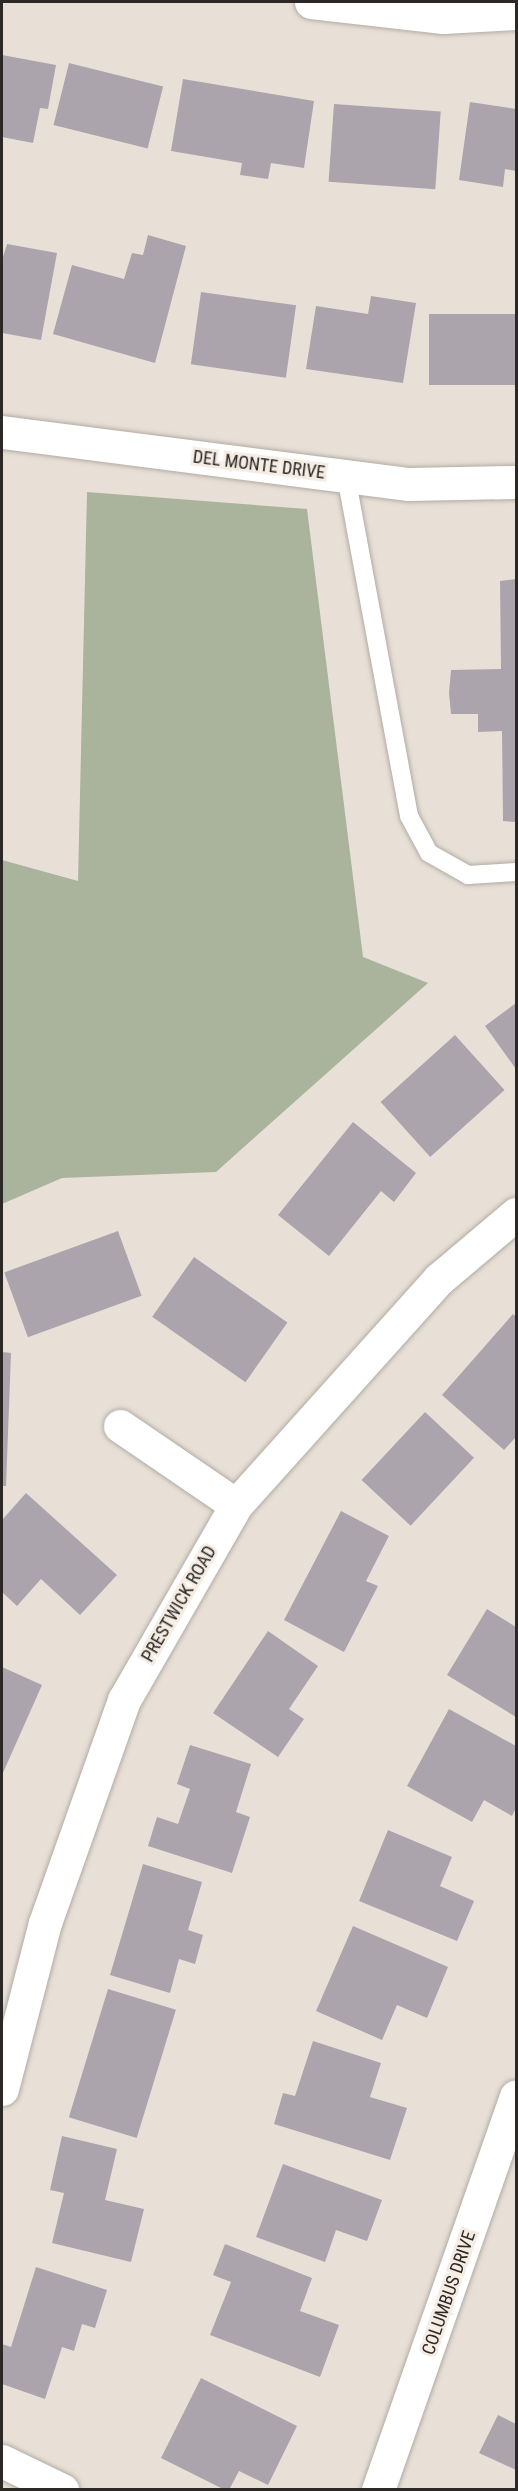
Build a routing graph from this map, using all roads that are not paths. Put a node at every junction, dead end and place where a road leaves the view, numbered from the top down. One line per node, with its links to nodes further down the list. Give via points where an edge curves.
1 (311, 2): 2 (street, via 443,17)
2 (516, 13)
3 (2, 432): 4 (street, DEL MONTE DRIVE)
4 (346, 476): 5 (street, DEL MONTE DRIVE, via 409,484); 6 (lane, via 409,816 429,853 468,875)
5 (516, 482)
6 (516, 872)
7 (516, 1214): 9 (street, PRESTWICK ROAD, via 439,1279)
8 (120, 1426): 9 (street)
9 (236, 1505): 10 (street, PRESTWICK ROAD, via 124,1700 45,1923)
10 (2, 2089)
11 (516, 2096): 14 (street, COLUMBUS DRIVE)
12 (2, 2461): 13 (street)
13 (62, 2490)
14 (378, 2490)

